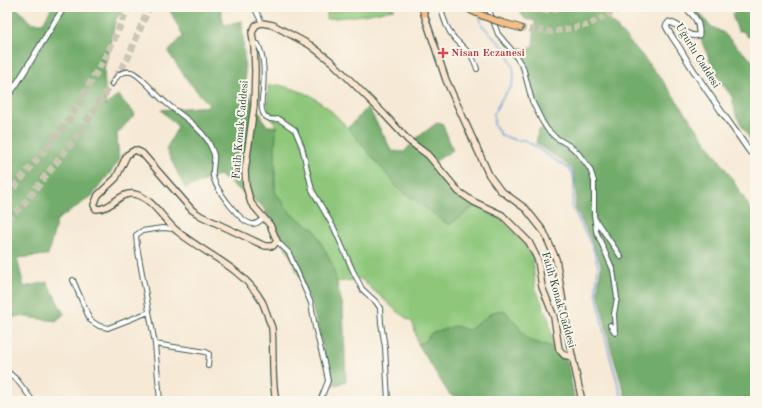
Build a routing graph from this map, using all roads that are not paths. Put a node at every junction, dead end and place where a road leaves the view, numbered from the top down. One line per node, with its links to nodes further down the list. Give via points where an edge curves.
1 (64, 7): 13 (street)
2 (254, 7): 8 (street)
3 (441, 7): 11 (street, via 447,26 472,58)
4 (465, 7): 9 (main road, bridge, via 489,19)
5 (488, 7): 16 (street, via 498,34 523,68 532,101 547,129 578,153 590,169 594,181)
6 (685, 7): 14 (street, Uğurlu Caddesi, via 696,19 699,35 686,33 669,22 666,26 669,33 750,152)
7 (423, 9): 24 (main road, via 446,80 489,174 500,190 526,209 544,232 556,259)
8 (262, 23): 10 (main road, Fatih Konak Caddesi, via 256,25 252,32); 24 (main road, Fatih Konak Caddesi, via 273,25 310,45 332,62 408,140 428,155 460,192 474,202 502,215 529,242 538,260 542,287 554,317 560,349 564,356)
9 (520, 28)
10 (254, 42): 15 (main road, Fatih Konak Caddesi, via 254,106 245,171 251,203); 31 (street, via 258,44 263,61 263,113 268,119 279,119 295,130 302,147 312,190 334,228 362,289 380,308)
11 (477, 69)
12 (112, 84): 15 (street, via 122,72 133,72 198,128 214,155 214,177 219,190 246,221 253,224)
13 (7, 97)
14 (755, 154)
15 (263, 218): 18 (main road, Fatih Konak Caddesi, via 270,225)
16 (594, 218): 19 (street); 22 (street, via 596,231 613,270 617,298 614,314 615,333)
17 (175, 229): 18 (main road, via 145,198 134,194 124,195 102,210 96,210 94,205 98,195 116,178 127,155 135,150 142,153 192,210 201,216 266,246 273,246); 21 (street, via 142,231 136,235); 29 (main road, via 234,270 262,301 272,327)
18 (277, 241): 30 (street, via 288,253 311,303 328,381)
19 (621, 257)
20 (73, 280): 21 (street, via 90,320 99,326 108,328)
21 (150, 312): 23 (street)
22 (610, 325)
23 (155, 344): 25 (street, via 206,352 209,354); 28 (street)
24 (572, 357): 32 (main road)
25 (208, 366)
26 (7, 371): 27 (street)
27 (33, 401)
28 (160, 401)
29 (276, 401)
30 (320, 401)
31 (388, 401)
32 (582, 401)

